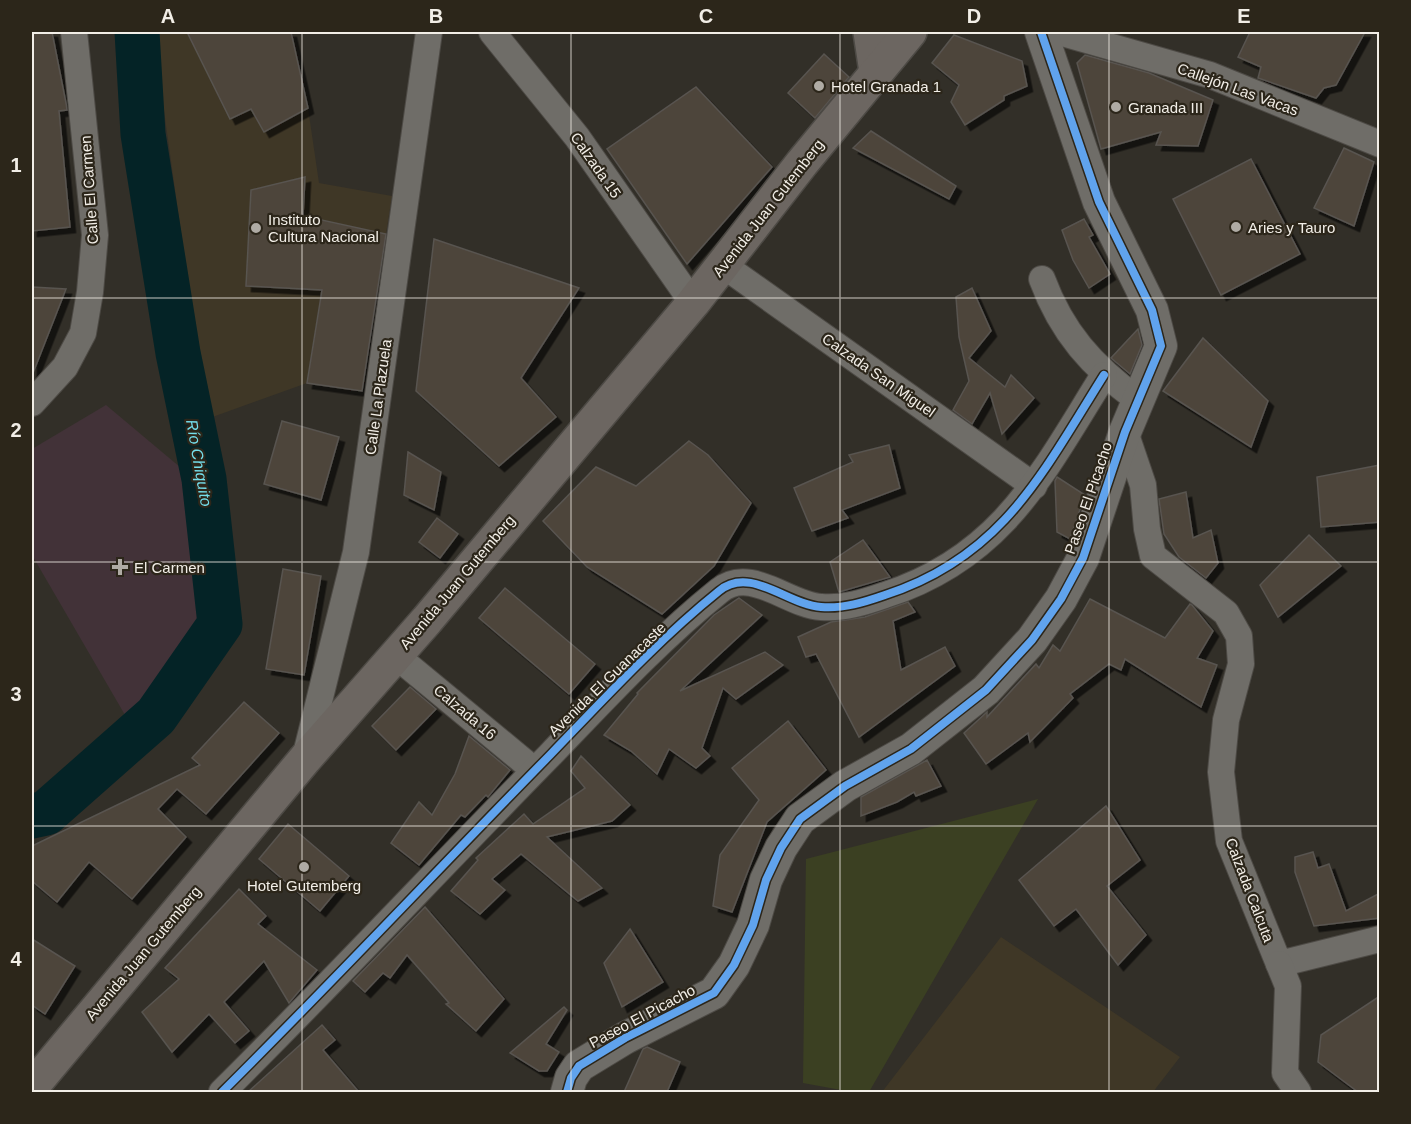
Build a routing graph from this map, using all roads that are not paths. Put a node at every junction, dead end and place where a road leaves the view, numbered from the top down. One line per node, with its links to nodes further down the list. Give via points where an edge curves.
1 (74, 32): 15 (street, Calle El Carmen, via 95,235 90,292 79,342 65,367)
2 (429, 32): 19 (street, Calle La Plazuela, via 356,552)
3 (492, 32): 12 (street, Calzada 15, via 577,137)
4 (870, 32): 8 (main road)
5 (910, 32): 8 (main road, Avenida Juan Gutemberg)
6 (1041, 32): 14 (street, Paseo El Picacho, via 1099,202 1152,310 1161,346)
7 (1059, 32): 9 (street, Callejón Las Vacas, via 1210,75)
8 (876, 72): 10 (main road, Avenida Juan Gutemberg)
9 (1380, 144)
10 (723, 265): 12 (main road, Avenida Juan Gutemberg); 17 (street, Calzada San Miguel)
11 (1042, 279): 13 (street, via 1053,310)
12 (693, 303): 18 (main road, Avenida Juan Gutemberg)
13 (1104, 375): 14 (street); 17 (street, Avenida El Guanacaste)
14 (1138, 400): 16 (street, Paseo El Picacho)
15 (32, 403)
16 (1125, 432): 22 (street, Calzada Calcuta, via 1143,485 1153,556 1226,613 1239,636 1241,664 1226,720 1221,772 1229,841); 25 (street, Paseo El Picacho, via 1083,558 1032,640 986,690 952,719 911,748 844,786 800,819 766,880 753,925 734,965 714,993 579,1066)
17 (1034, 486): 20 (street, Avenida El Guanacaste, via 995,533 946,570 901,590 856,604 819,608 743,582 721,589)
18 (395, 655): 19 (main road, Avenida Juan Gutemberg); 20 (street, Calzada 16)
19 (305, 759): 23 (main road, Avenida Juan Gutemberg)
20 (534, 770): 24 (street, Avenida El Guanacaste)
21 (1380, 939): 22 (street)
22 (1279, 964): 26 (street, Calzada Calcuta, via 1288,986 1285,1072)
23 (32, 1087)
24 (222, 1092)
25 (567, 1092)
26 (1298, 1092)

